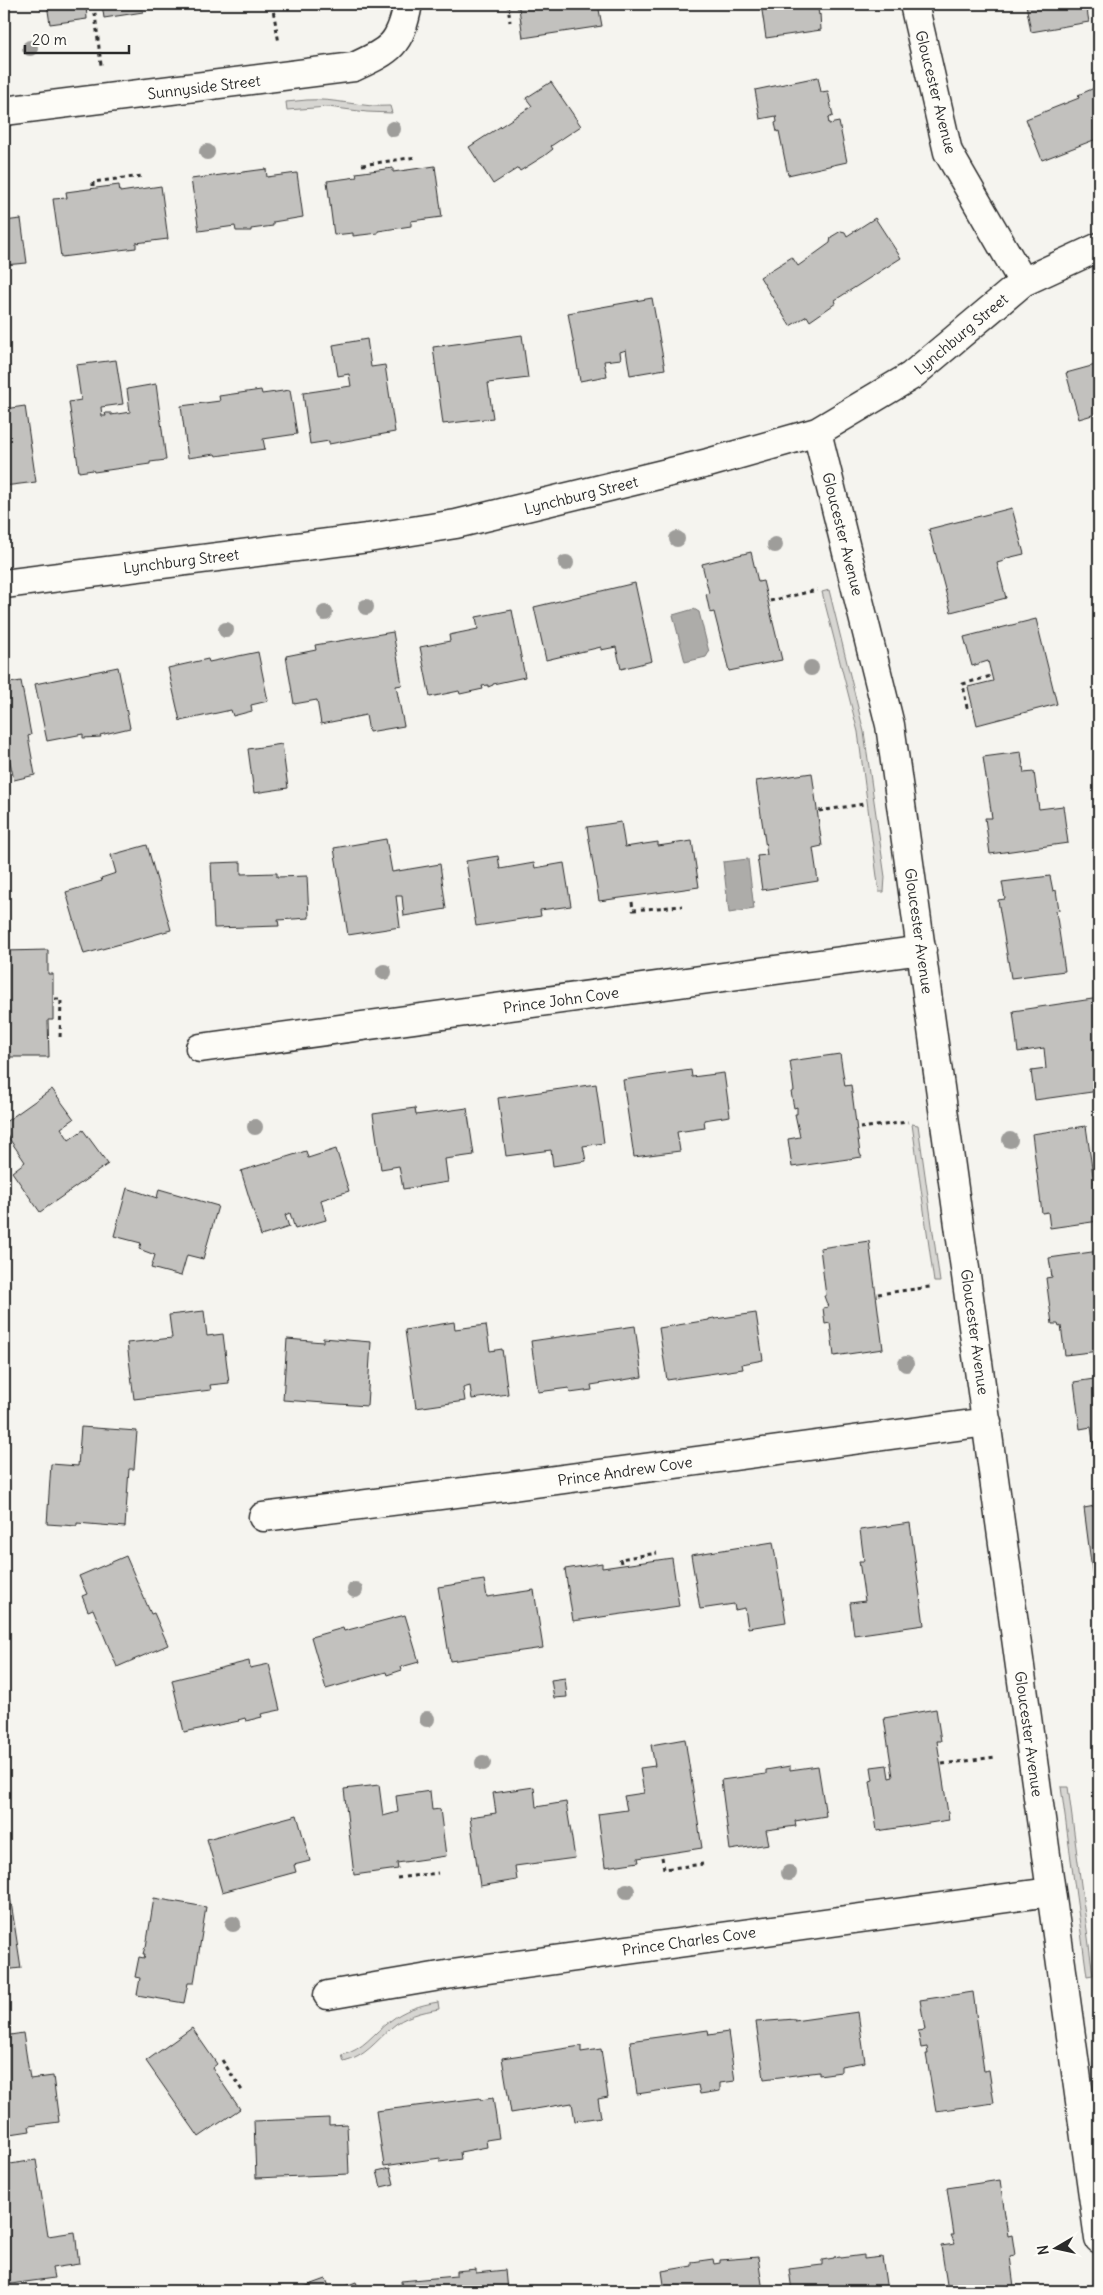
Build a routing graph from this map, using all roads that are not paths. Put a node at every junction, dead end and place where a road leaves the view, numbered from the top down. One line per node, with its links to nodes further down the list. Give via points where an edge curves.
1 (408, 4): 3 (street, Sunnyside Street, via 404,22 386,52 354,67)
2 (914, 4): 5 (street, Gloucester Avenue, via 948,152)
3 (4, 111)
4 (1099, 247): 5 (street, Lynchburg Street)
5 (1023, 282): 6 (street, Lynchburg Street, via 911,376)
6 (817, 432): 7 (street, Lynchburg Street, via 699,466 456,524); 8 (street, Gloucester Avenue, via 890,725)
7 (4, 584)
8 (922, 950): 9 (street, Prince John Cove); 10 (street, Gloucester Avenue)
9 (200, 1048)
10 (987, 1422): 11 (street, Prince Andrew Cove); 12 (street, Gloucester Avenue)
11 (263, 1517)
12 (1050, 1892): 13 (street, Prince Charles Cove, via 461,1973); 14 (street, Gloucester Avenue)
13 (328, 1995)
14 (1099, 2239)

